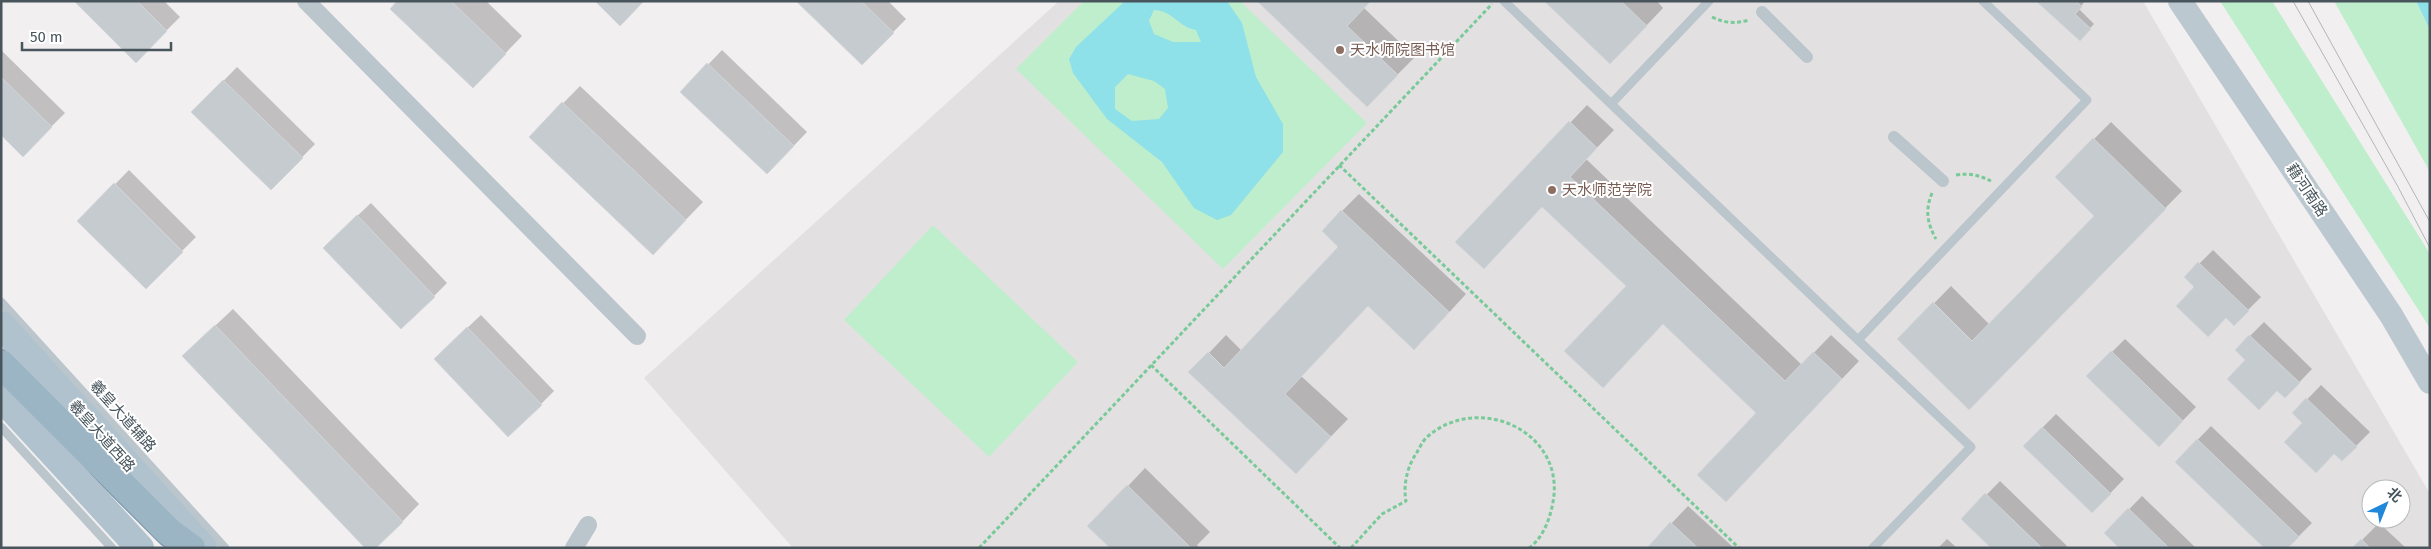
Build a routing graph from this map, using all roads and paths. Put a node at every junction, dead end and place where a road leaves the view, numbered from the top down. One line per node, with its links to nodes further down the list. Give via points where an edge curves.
1 (306, 1): 18 (street)
2 (1494, 1): 12 (path)
3 (1504, 1): 10 (lane)
4 (1709, 1): 7 (lane)
5 (1983, 1): 14 (lane, via 2087,100)
6 (2180, 1): 22 (main road, 藉河南路, via 2390,315)
7 (1702, 8): 8 (path, via 1725,23 1744,22); 10 (lane)
8 (1762, 12): 9 (street)
9 (1808, 57)
10 (1611, 104): 19 (lane)
11 (1894, 137): 13 (street)
12 (1339, 165): 21 (path); 36 (path)
13 (1942, 181): 14 (path, via 1967,173 1980,175); 15 (path, via 1928,202 1926,215 1929,228)
14 (2000, 191): 15 (lane)
15 (1946, 248): 19 (lane)
16 (1, 302): 30 (lane, 羲皇大道辅路)
17 (1, 325): 29 (main road, 羲皇大道西路)
18 (637, 336)
19 (1858, 340): 37 (lane, via 1971,447)
20 (1, 364): 28 (highway, via 162,525)
21 (1151, 365): 32 (path); 33 (path)
22 (2430, 382)
23 (1, 397): 27 (main road)
24 (1, 427): 26 (lane)
25 (588, 524): 31 (street)
26 (112, 548)
27 (140, 548)
28 (190, 548)
29 (203, 548)
30 (225, 548)
31 (574, 548)
32 (979, 548)
33 (1340, 548)
34 (1351, 548): 35 (path, via 1382,514 1406,501 1404,492 1410,463 1426,439 1450,422 1479,416 1508,422 1532,437 1549,462 1555,491 1550,520)
35 (1529, 548)
36 (1739, 548)
37 (1874, 548)

